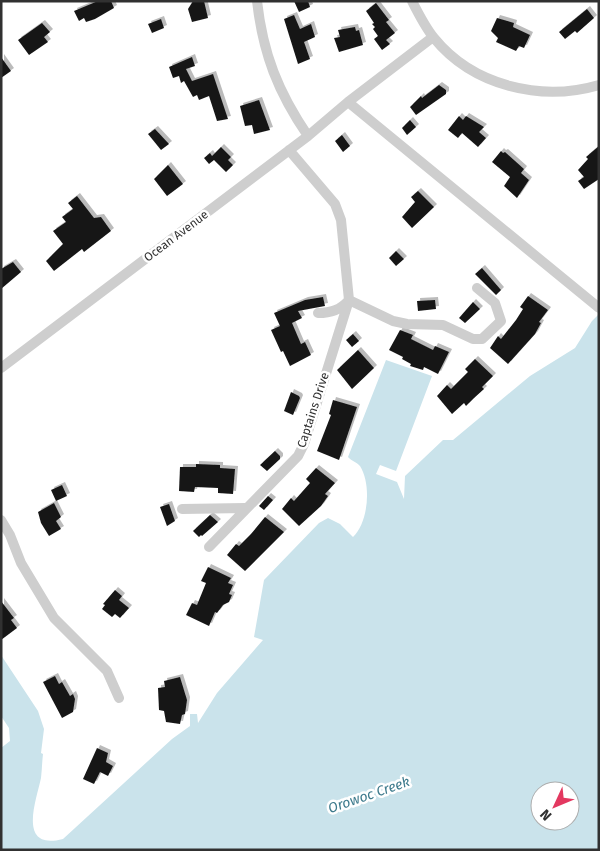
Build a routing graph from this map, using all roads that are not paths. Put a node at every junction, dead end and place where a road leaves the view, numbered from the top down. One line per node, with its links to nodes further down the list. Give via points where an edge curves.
1 (257, 1): 6 (street, via 267,60 282,94)
2 (412, 1): 3 (street)
3 (434, 37): 4 (street, via 466,66 488,79 512,87 554,93); 5 (street, Ocean Avenue)
4 (599, 85)
5 (348, 102): 6 (street, Ocean Avenue); 10 (street)
6 (308, 136): 7 (street, Ocean Avenue)
7 (289, 150): 9 (street, Captains Drive, via 335,204 341,220); 12 (street, Ocean Avenue)
8 (477, 288): 9 (street, via 495,303 501,321 482,339 473,339 443,325 393,321)
9 (349, 300): 11 (street, via 342,308); 13 (street, Captains Drive, via 304,444 298,456)
10 (599, 308)
11 (318, 313)
12 (1, 368)
13 (245, 508): 14 (street); 16 (street, Captains Drive)
14 (182, 509)
15 (1, 520): 17 (street, via 21,563 54,618 108,671)
16 (209, 547)
17 (119, 698)

